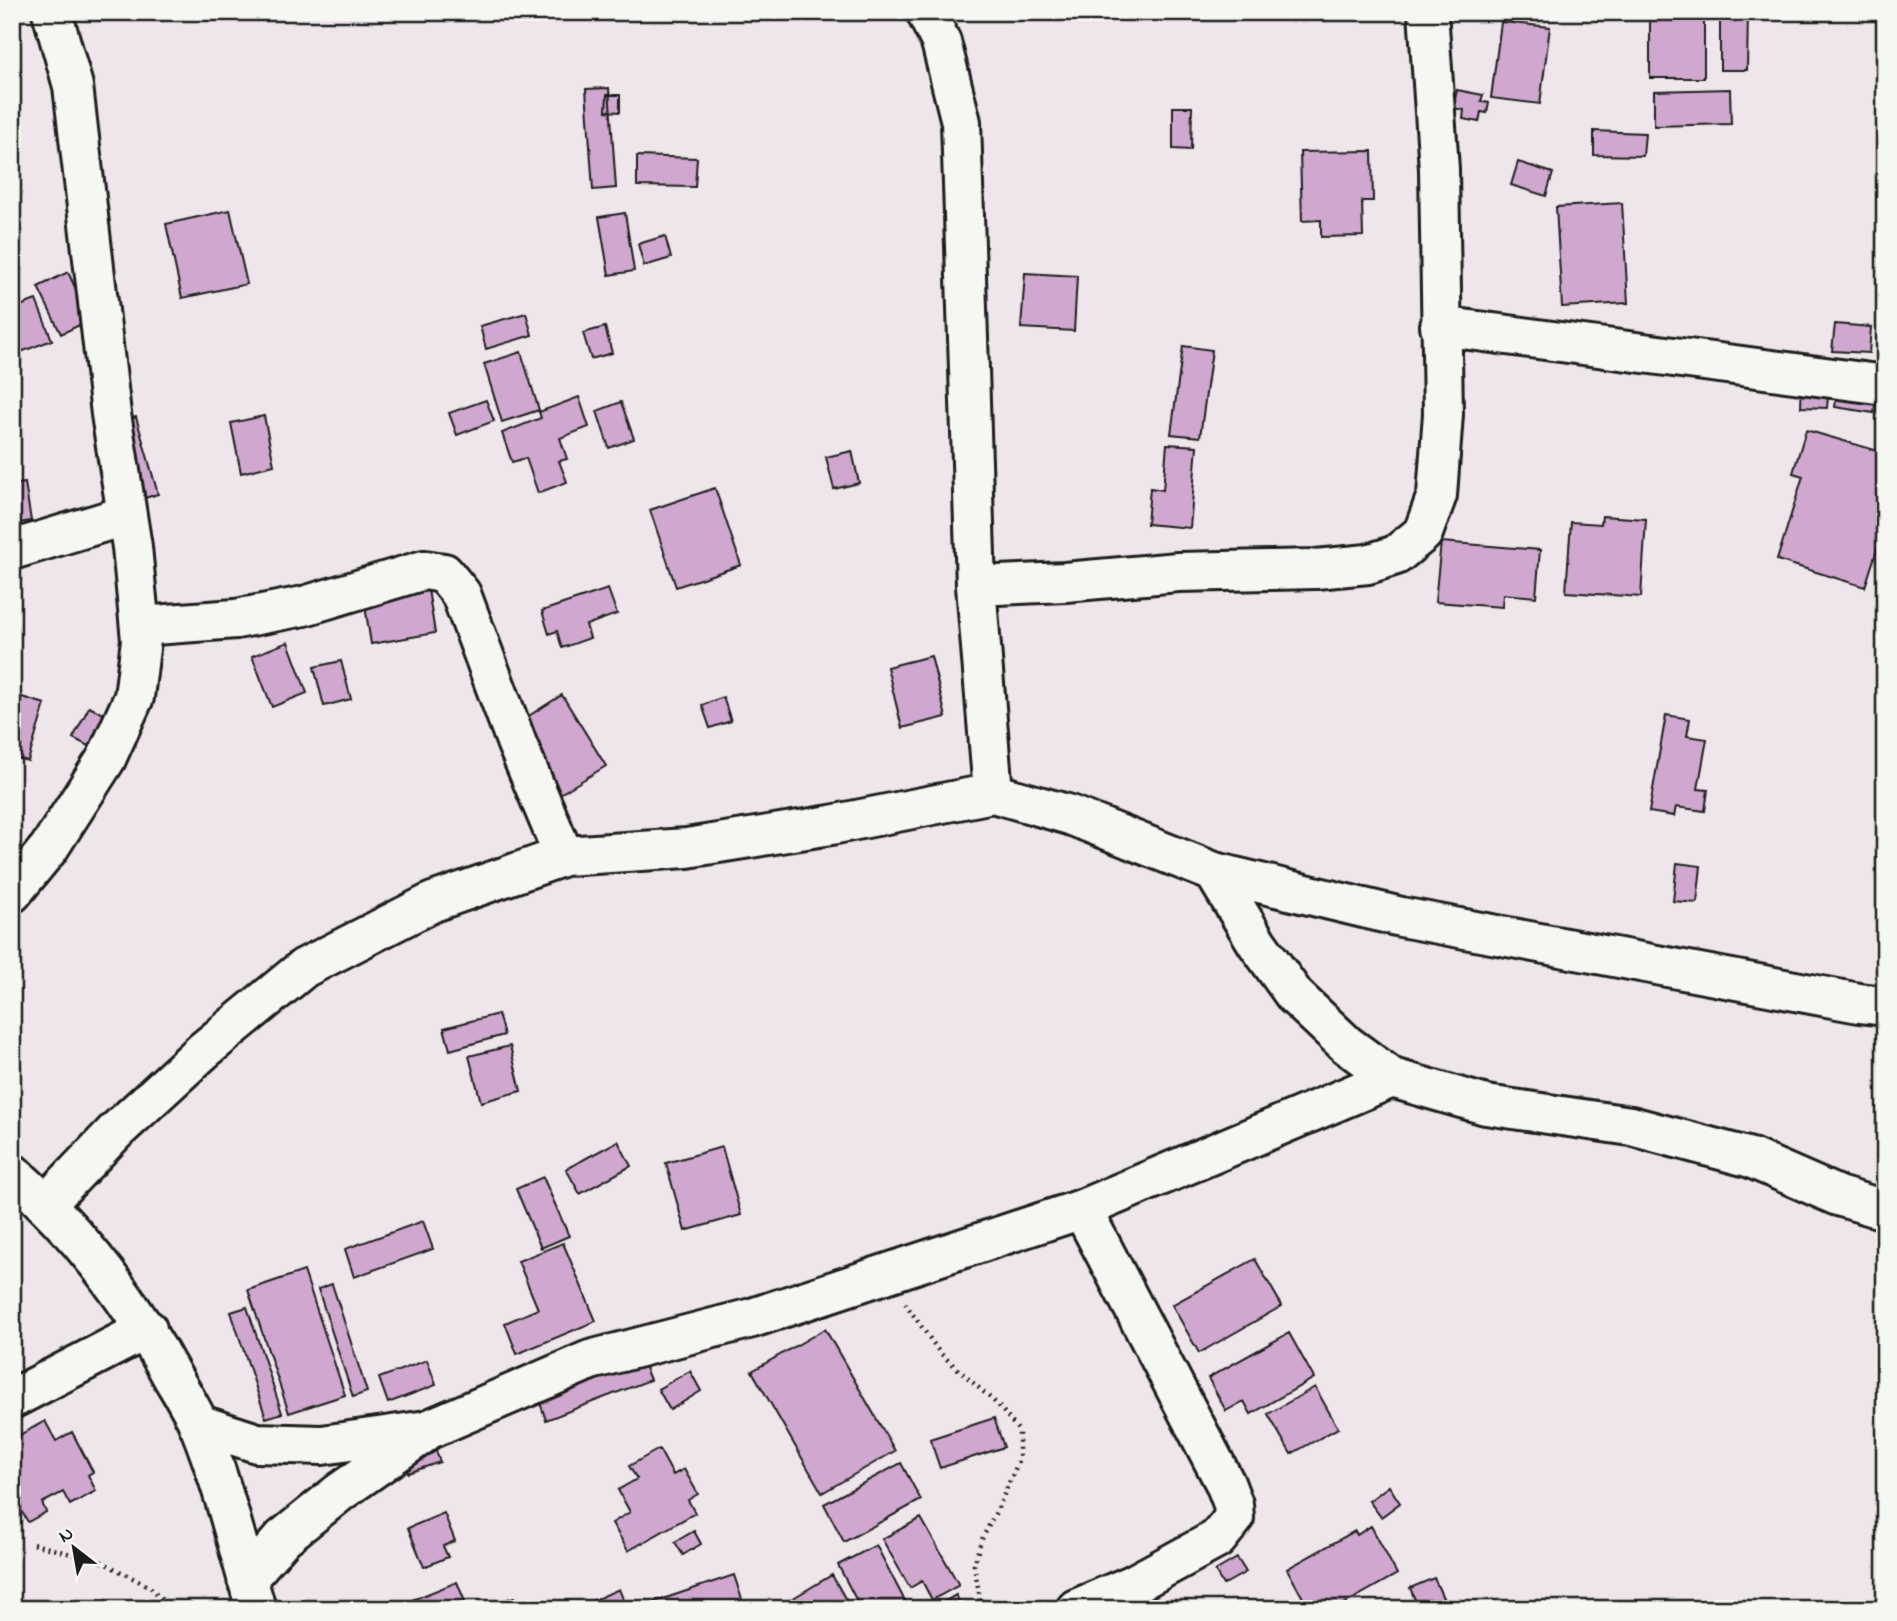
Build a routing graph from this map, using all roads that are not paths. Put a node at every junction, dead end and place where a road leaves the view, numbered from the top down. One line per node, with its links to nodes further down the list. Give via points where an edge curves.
1 (52, 12): 6 (street, via 73,86)
2 (926, 12): 8 (street, via 941,42 961,122)
3 (1428, 12): 4 (street, via 1439,169)
4 (1440, 326): 5 (street); 8 (street, via 1443,414 1437,495 1423,533 1396,555 1368,564 1316,569 1178,572)
5 (1885, 385)
6 (127, 515): 7 (street); 9 (street)
7 (12, 550)
8 (976, 586): 10 (street)
9 (139, 626): 11 (street, via 236,619 304,607 424,570 444,573 461,594); 13 (street, via 134,697 106,759 49,848)
10 (993, 793): 11 (street, via 687,848); 12 (street, via 1070,815)
11 (564, 856): 17 (street, via 433,902 304,968 203,1051)
12 (1214, 872): 14 (street, via 1401,917); 15 (street, via 1295,996 1347,1045)
13 (12, 892)
14 (1885, 1006)
15 (1392, 1078): 18 (street); 19 (street, via 1486,1105 1631,1126 1751,1158 1838,1196)
16 (12, 1173): 17 (street)
17 (47, 1203): 20 (street, via 94,1255)
18 (1082, 1209): 23 (street, via 752,1318 590,1360); 25 (street, via 1225,1483 1234,1518 1217,1539)
19 (1885, 1210)
20 (147, 1329): 21 (street); 22 (street)
21 (12, 1399)
22 (198, 1424): 23 (street, via 257,1443 322,1445); 24 (street)
23 (427, 1430): 24 (street, via 283,1538)
24 (252, 1594)
25 (1076, 1609)

